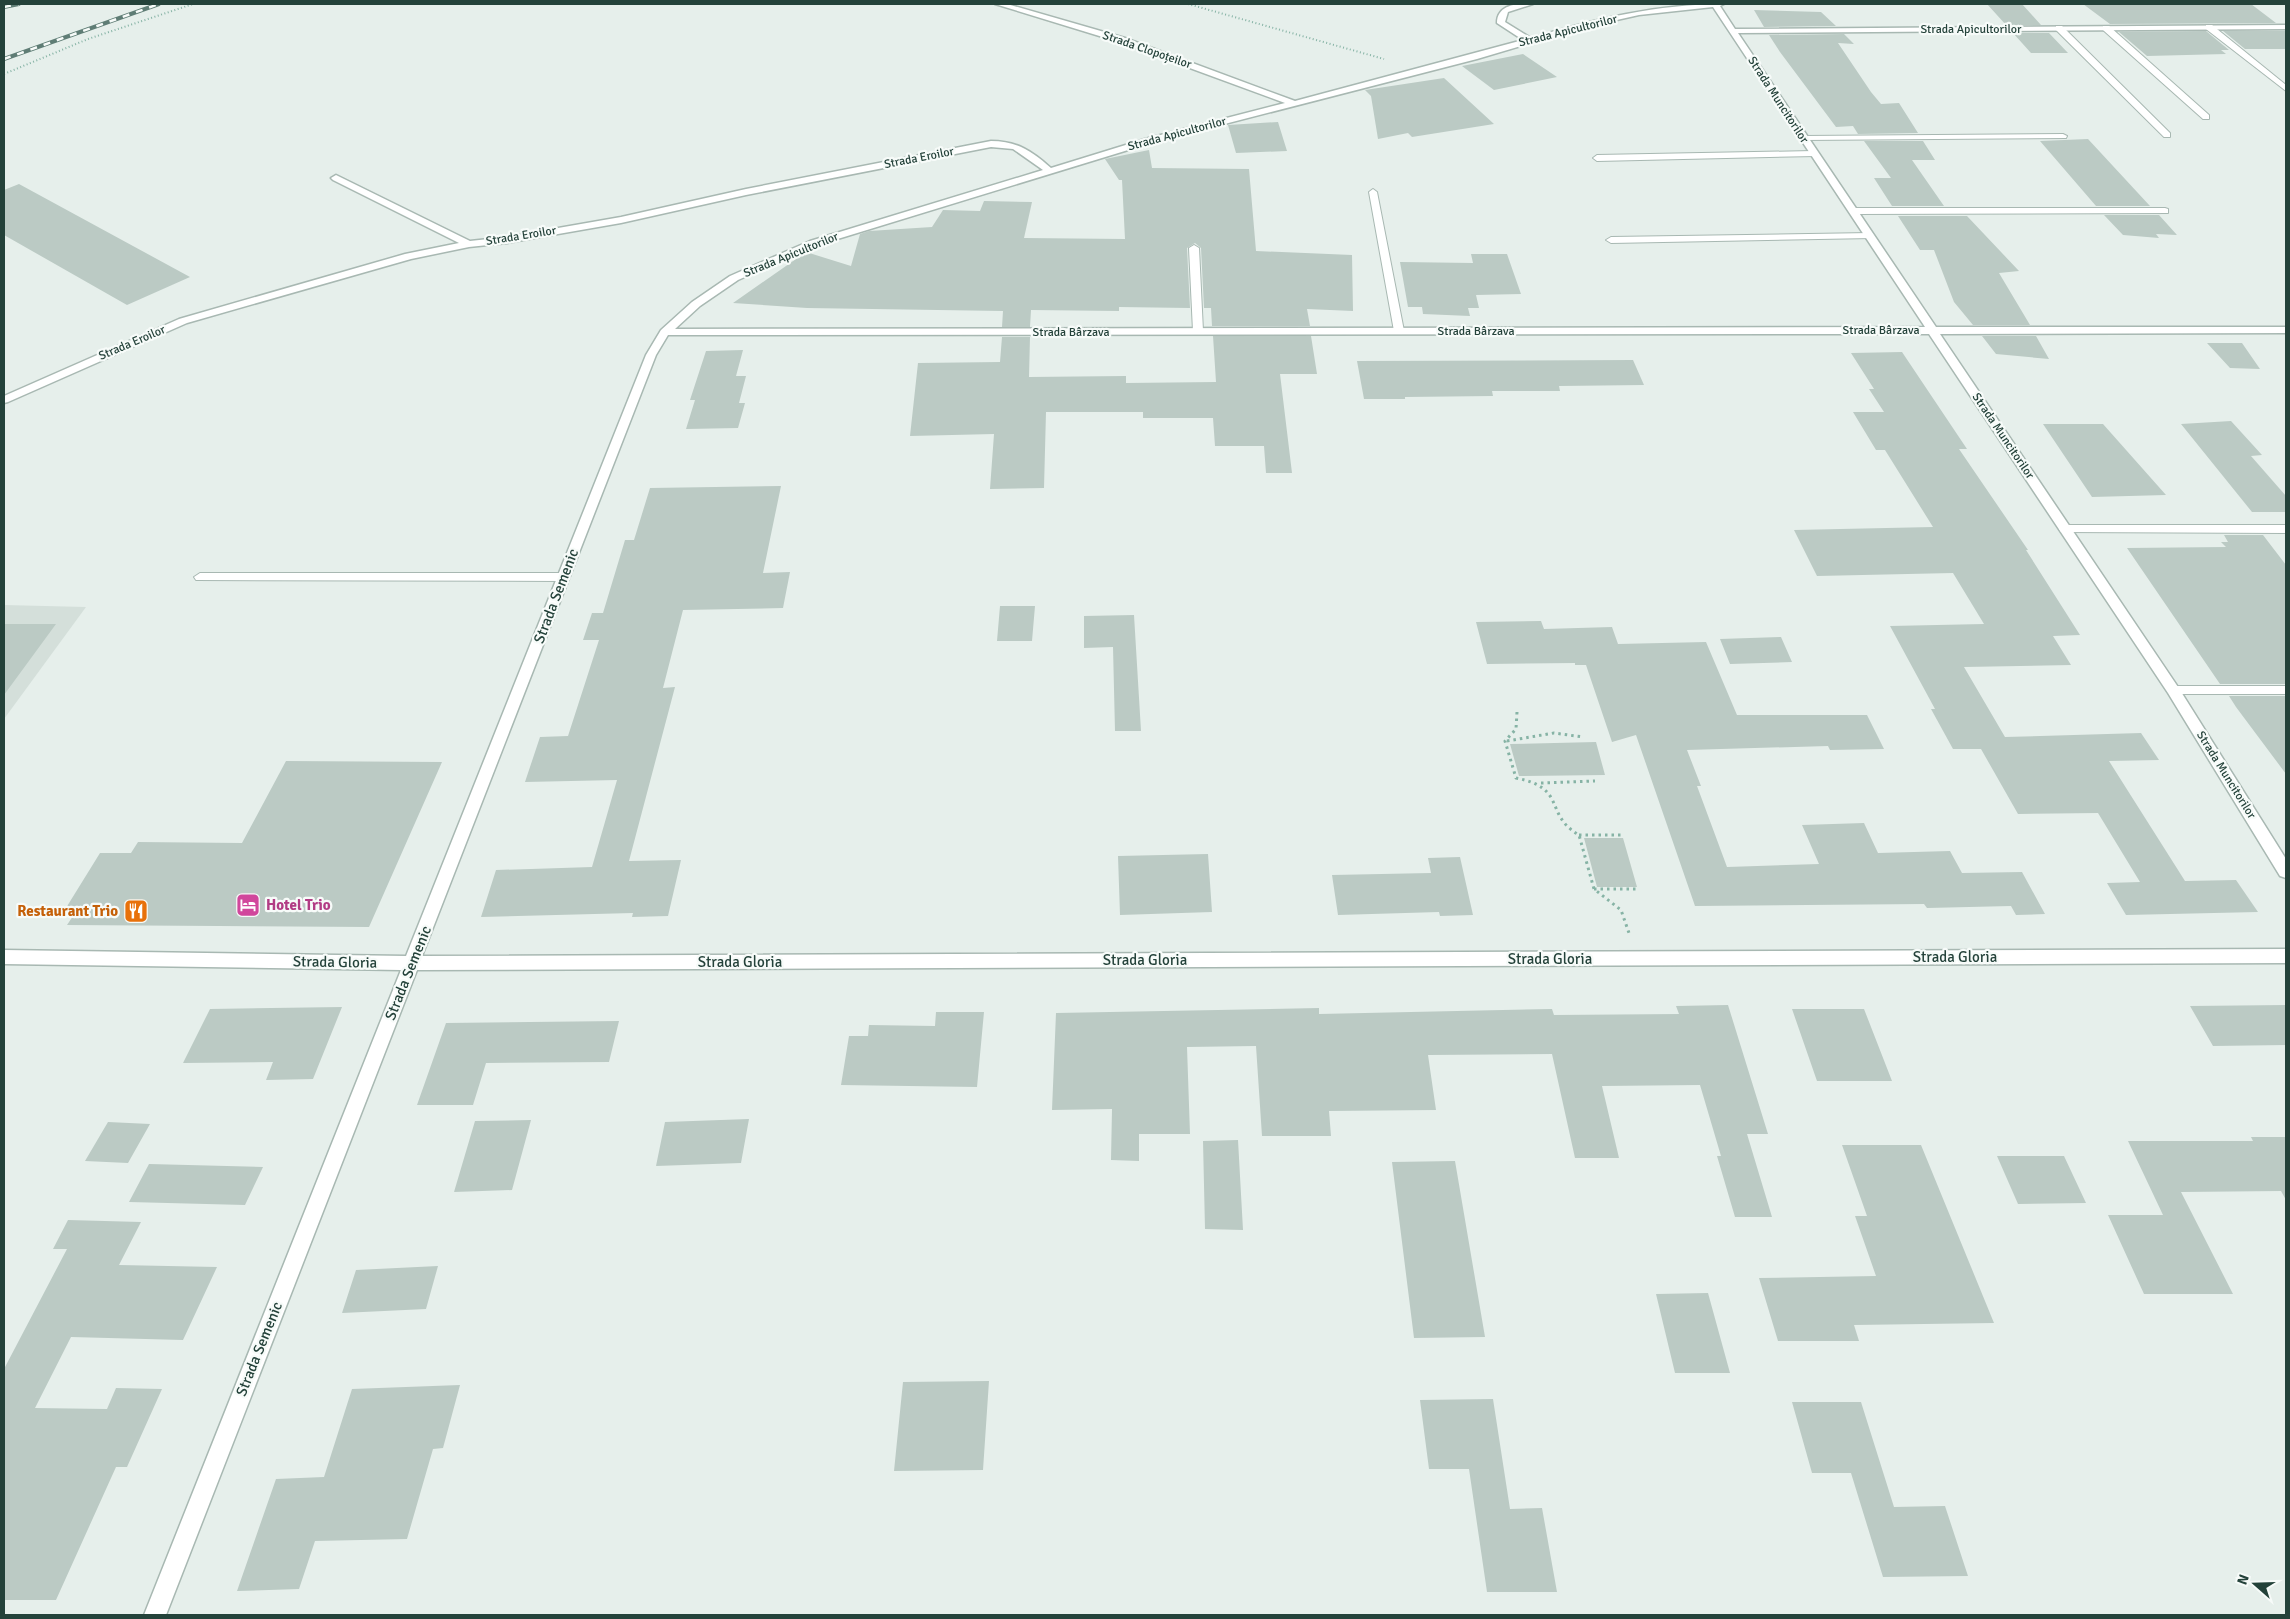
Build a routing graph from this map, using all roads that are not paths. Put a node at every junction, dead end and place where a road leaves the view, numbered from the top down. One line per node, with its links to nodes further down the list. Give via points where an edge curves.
1 (999, 4): 11 (street, Strada Clopoțeilor, via 1122,40)
2 (1529, 4): 9 (street, via 1510,8 1500,18 1501,23)
3 (1718, 4): 8 (street, Strada Muncitorilor); 9 (street, Strada Apicultorilor, via 1639,13)
4 (2286, 26): 5 (street, Strada Apicultorilor)
5 (2209, 27): 7 (street, Strada Apicultorilor); 10 (lane)
6 (2059, 28): 7 (street, Strada Apicultorilor); 8 (street, Strada Apicultorilor); 13 (lane)
7 (2106, 28): 12 (lane)
8 (1732, 31): 15 (street, Strada Muncitorilor)
9 (1529, 40): 11 (street, Strada Apicultorilor)
10 (2286, 89)
11 (1293, 104): 18 (street, Strada Apicultorilor)
12 (2206, 117)
13 (2167, 135)
14 (2063, 136): 15 (lane)
15 (1803, 138): 16 (street, Strada Muncitorilor)
16 (1813, 154): 17 (lane); 21 (street, Strada Muncitorilor)
17 (1597, 158)
18 (1048, 170): 25 (street, Strada Eroilor, via 1022,147 990,144 621,220); 30 (street, Strada Apicultorilor, via 814,243 734,278 696,304)
19 (336, 178): 25 (street)
20 (1372, 192): 29 (lane)
21 (1853, 211): 22 (lane); 23 (street, Strada Muncitorilor)
22 (2165, 211)
23 (1870, 236): 24 (lane); 27 (street, Strada Muncitorilor)
24 (1611, 240)
25 (469, 244): 32 (street, Strada Eroilor, via 409,256 182,321)
26 (1194, 248): 31 (lane)
27 (1933, 330): 28 (street, Strada Bârzava); 29 (street, Strada Bârzava); 33 (street, Strada Muncitorilor)
28 (2286, 330)
29 (1399, 331): 31 (street, Strada Bârzava)
30 (665, 332): 31 (street, Strada Bârzava); 36 (street, Strada Semenic, via 651,355)
31 (1198, 332)
32 (4, 400)
33 (2065, 529): 34 (lane); 37 (street, Strada Muncitorilor)
34 (2286, 529)
35 (200, 577): 36 (lane)
36 (563, 577): 42 (street, Strada Semenic)
37 (2173, 690): 38 (lane); 39 (street, Strada Muncitorilor)
38 (2286, 690)
39 (2286, 872)
40 (2286, 956): 42 (street, Strada Gloria)
41 (4, 957): 42 (street, Strada Gloria)
42 (412, 963): 43 (street, Strada Semenic)
43 (155, 1615)

